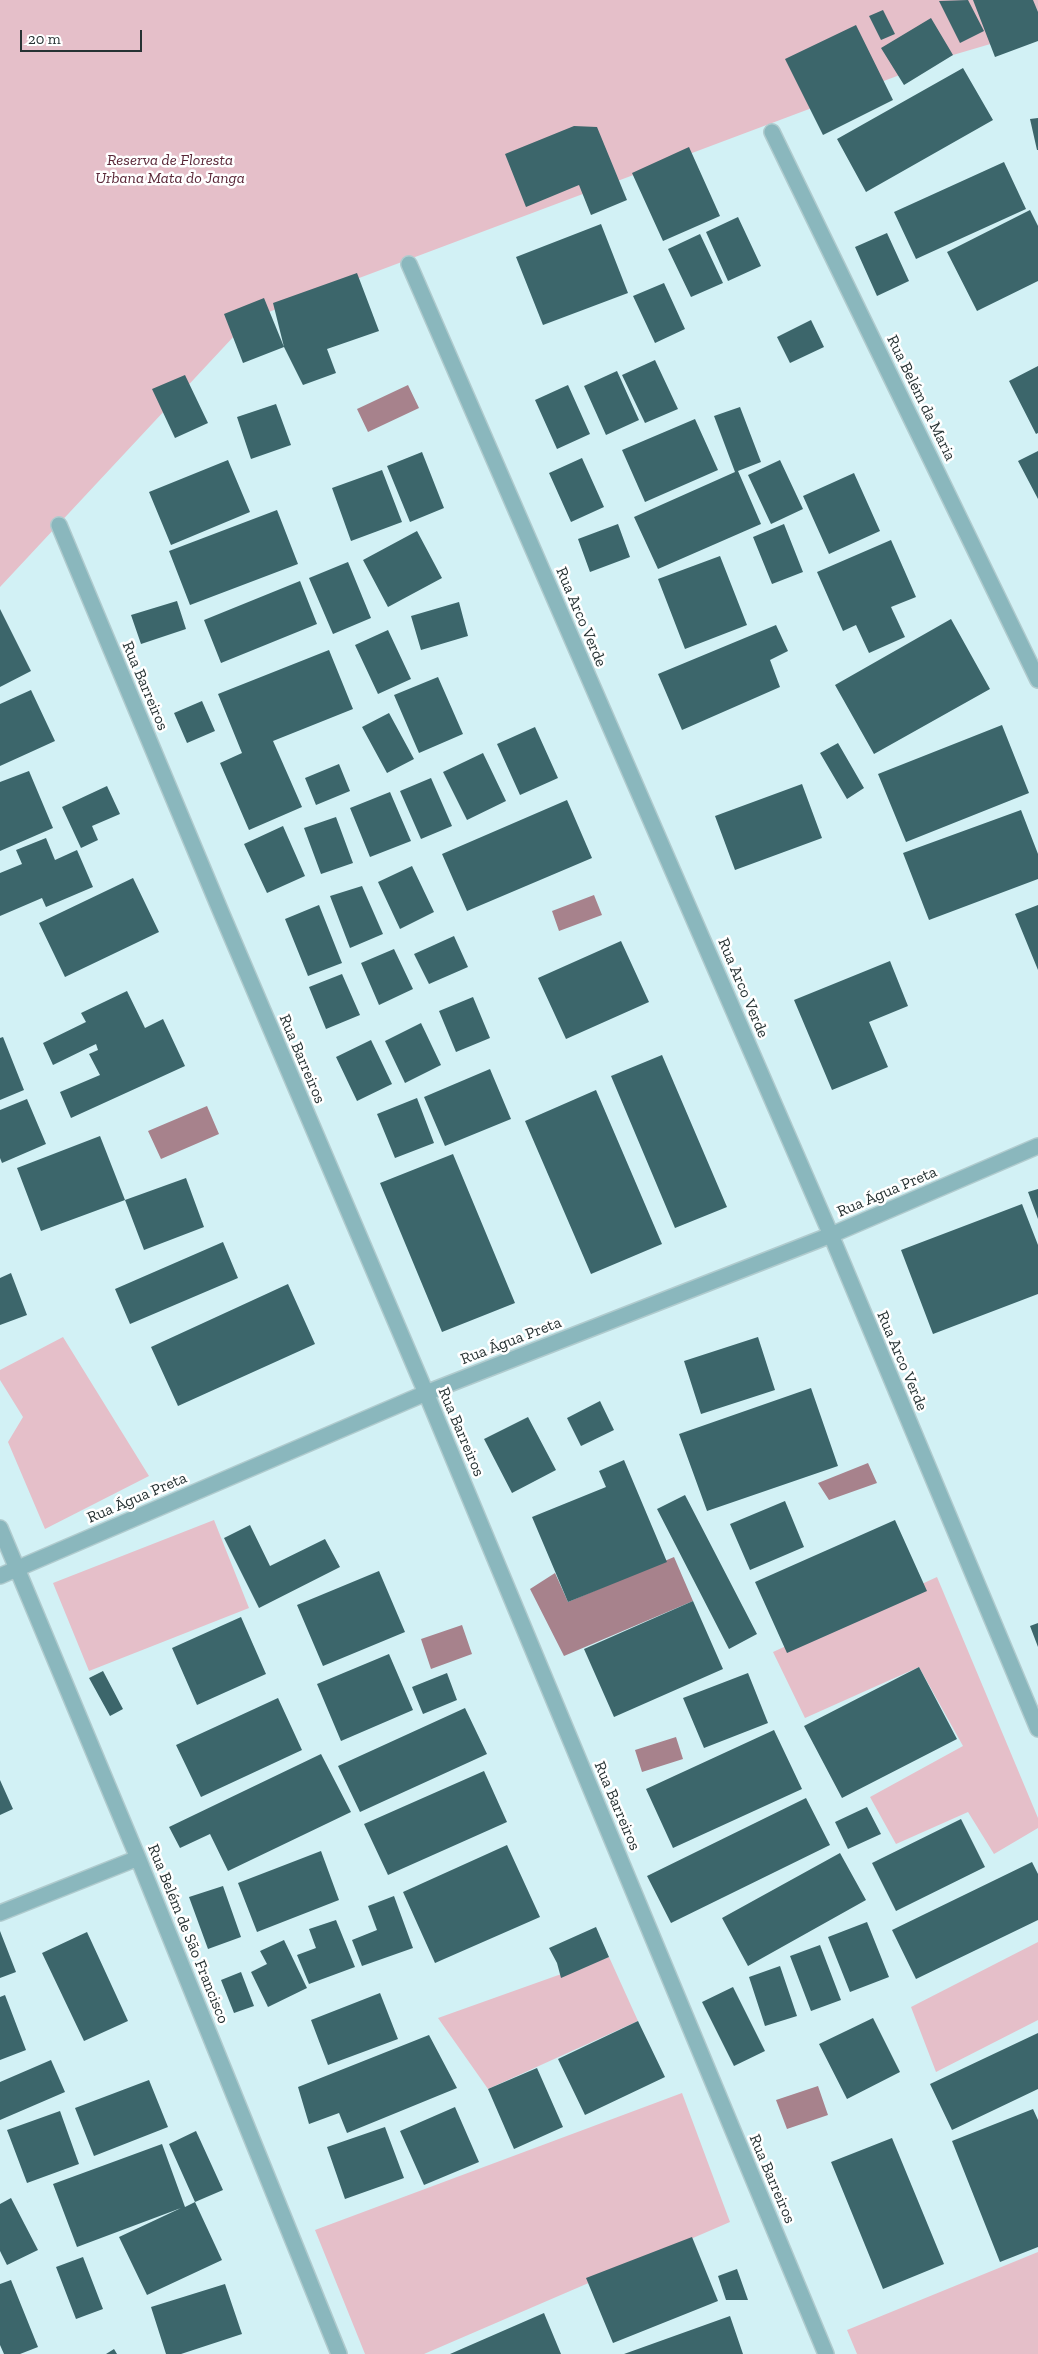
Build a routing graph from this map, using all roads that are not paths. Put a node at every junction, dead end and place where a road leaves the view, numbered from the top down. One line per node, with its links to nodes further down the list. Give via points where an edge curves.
1 (772, 132): 4 (street, Rua Belém da Maria)
2 (409, 264): 6 (street, Rua Arco Verde)
3 (59, 525): 7 (street, Rua Barreiros)
4 (1038, 680)
5 (1038, 1146): 6 (street, Rua Água Preta)
6 (831, 1235): 7 (street, Rua Água Preta); 11 (street, Rua Arco Verde)
7 (426, 1393): 9 (street, Rua Água Preta); 15 (street, Rua Barreiros)
8 (0, 1528): 9 (street, Rua Belém de São Francisco)
9 (17, 1569): 10 (street, Rua Água Preta); 12 (street, Rua Belém de São Francisco)
10 (0, 1576)
11 (1038, 1729)
12 (138, 1858): 13 (street); 14 (street, Rua Belém de São Francisco)
13 (0, 1914)
14 (339, 2354)
15 (826, 2354)

